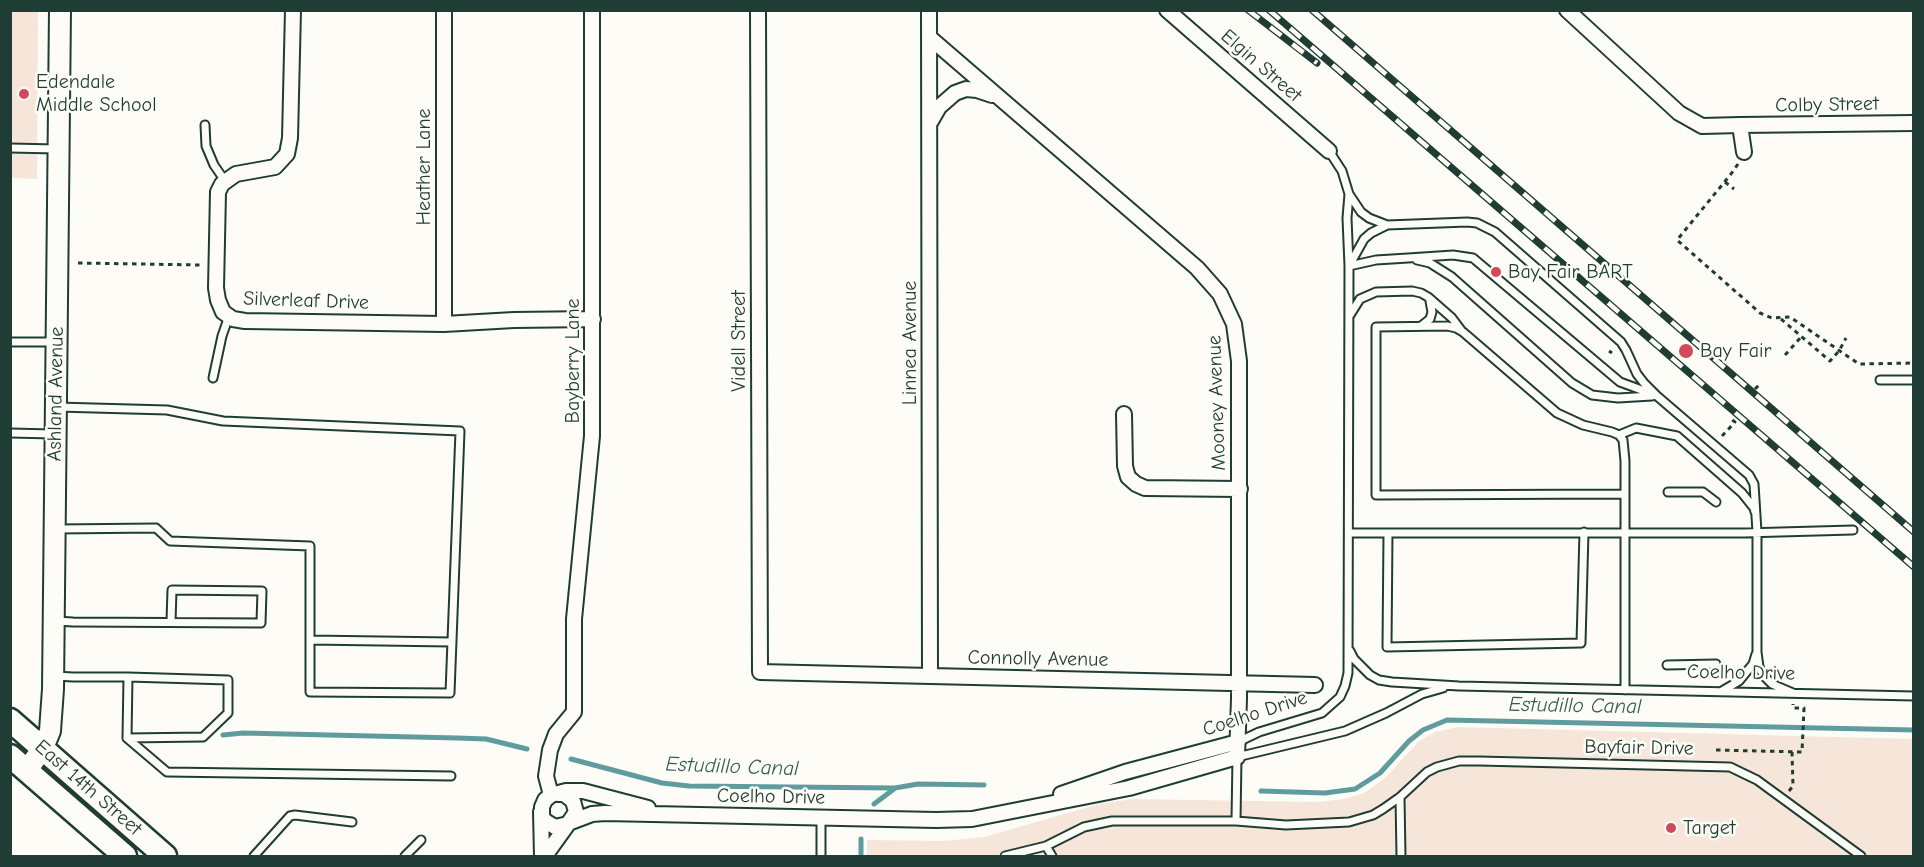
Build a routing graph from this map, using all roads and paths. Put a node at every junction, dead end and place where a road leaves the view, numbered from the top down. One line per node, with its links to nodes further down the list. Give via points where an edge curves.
1 (60, 10): 16 (street, Ashland Avenue)
2 (292, 10): 20 (street, via 287,154 275,166 236,174)
3 (444, 10): 34 (street, Heather Lane)
4 (592, 10): 33 (street, Bayberry Lane)
5 (758, 10): 77 (street, Videll Street)
6 (929, 10): 9 (street, Linnea Avenue)
7 (1167, 10): 17 (street, Elgin Street)
8 (1567, 10): 13 (street, Colby Street, via 1679,113 1702,126)
9 (930, 37): 10 (street, Mooney Avenue); 14 (street, Linnea Avenue)
10 (1001, 99): 14 (street, via 977,90 955,93 939,107); 57 (street, Mooney Avenue, via 1197,268 1220,294 1238,342)
11 (1914, 123): 13 (street, Colby Street)
12 (205, 125): 20 (lane, via 206,146)
13 (1740, 125): 18 (street)
14 (930, 126): 79 (street, Linnea Avenue)
15 (10, 148): 16 (lane)
16 (58, 149): 40 (street, Ashland Avenue)
17 (1329, 151): 23 (lane, via 1342,171)
18 (1744, 152)
19 (1731, 174): 21 (path)
20 (225, 182): 30 (street, Silverleaf Drive, via 217,201 216,288 218,300)
21 (1725, 182): 22 (path); 32 (path, via 1677,240 1760,313)
22 (1734, 189)
23 (1349, 194): 24 (lane, via 1361,212); 28 (lane)
24 (1387, 225): 28 (lane, via 1364,239); 49 (lane, via 1467,222 1490,229 1621,342 1637,374)
25 (1408, 258): 28 (lane); 49 (lane, via 1430,264 1452,277 1572,383 1592,395); 49 (lane, via 1473,258 1620,382)
26 (78, 263): 27 (path)
27 (202, 265)
28 (1349, 266): 31 (lane)
29 (1428, 297): 31 (lane, via 1412,291 1376,292 1360,299); 35 (lane, via 1430,319); 36 (lane)
30 (229, 316): 34 (street, Silverleaf Drive, via 245,321); 44 (lane)
31 (1348, 318): 67 (lane)
32 (1779, 318): 37 (path); 41 (path, via 1790,317)
33 (593, 319): 34 (street, Silverleaf Drive); 98 (street, Bayberry Lane, via 592,436 574,619 574,712 556,734 550,750 546,776)
34 (444, 324)
35 (1419, 327): 36 (lane, via 1447,326); 59 (lane, via 1376,327 1376,495)
36 (1462, 332): 55 (lane, via 1557,413)
37 (1802, 336): 41 (path, via 1830,362); 42 (path)
38 (1846, 338): 41 (path)
39 (10, 342): 40 (lane)
40 (56, 342): 50 (street, Ashland Avenue)
41 (1839, 351): 43 (path, via 1859,364)
42 (1785, 355)
43 (1914, 363)
44 (213, 378)
45 (1880, 380): 46 (lane)
46 (1914, 380)
47 (1761, 383): 48 (path)
48 (1755, 389)
49 (1658, 396): 61 (lane, via 1749,475 1756,494)
50 (56, 406): 54 (street, Ashland Avenue); 72 (lane, via 167,410 223,421 460,431)
51 (1124, 414): 57 (street, via 1125,466 1128,477 1136,484 1145,488)
52 (1731, 419): 56 (path, via 1734,422)
53 (10, 433): 54 (lane)
54 (56, 434): 62 (street, Ashland Avenue)
55 (1619, 435): 59 (lane, via 1625,447); 61 (lane, via 1636,428 1677,436 1749,501)
56 (1722, 436)
57 (1240, 489): 81 (street, Mooney Avenue)
58 (1668, 492): 60 (lane, via 1703,492)
59 (1625, 494): 65 (lane)
60 (1716, 502)
61 (1756, 517): 66 (lane)
62 (54, 529): 69 (street, Ashland Avenue); 71 (lane, via 156,528 170,541 310,546)
63 (1853, 530): 66 (lane)
64 (1584, 532): 65 (lane); 68 (lane); 68 (lane, via 1581,643 1387,646)
65 (1625, 532): 66 (lane); 84 (lane)
66 (1756, 532): 74 (lane)
67 (1349, 533): 68 (lane); 73 (lane)
68 (1388, 533)
69 (54, 621): 70 (lane); 78 (street, Ashland Avenue)
70 (171, 622): 70 (lane, via 261,623 262,591 171,590)
71 (310, 640): 72 (lane); 72 (lane, via 310,692 450,693)
72 (452, 642)
73 (1349, 649): 83 (lane, Coelho Drive, via 1361,667 1379,680); 91 (lane, Coelho Drive, via 1345,686 1332,706 1311,718)
74 (1757, 652): 85 (lane, via 1739,681); 86 (lane, via 1764,676)
75 (1716, 664): 76 (lane)
76 (1667, 665)
77 (759, 672): 79 (street, Connolly Avenue)
78 (53, 676): 80 (lane); 92 (street, Ashland Avenue, via 50,732)
79 (930, 676): 81 (street, Connolly Avenue)
80 (128, 677): 90 (lane); 90 (lane, via 228,680 228,713 203,737)
81 (1239, 683): 82 (street, Connolly Avenue); 91 (street, Mooney Avenue)
82 (1315, 685)
83 (1459, 686): 84 (lane, Coelho Drive); 95 (lane, Coelho Drive, via 1422,694 1345,731)
84 (1625, 690): 85 (lane, Coelho Drive)
85 (1719, 692): 86 (lane, Coelho Drive)
86 (1792, 693): 87 (lane, Coelho Drive)
87 (1914, 696)
88 (1804, 711): 94 (path, via 1802,752)
89 (10, 720): 92 (main road, East 14th Street)
90 (127, 738): 97 (lane, via 166,772)
91 (1238, 742): 95 (street, Mooney Avenue); 102 (street, Coelho Drive, via 1125,772)
92 (43, 748): 96 (street, Ashland Avenue); 111 (main road, East 14th Street)
93 (1716, 750): 94 (path)
94 (1792, 752): 100 (path, via 1792,786)
95 (1237, 757): 102 (street, Coelho Drive, via 1129,788); 105 (lane)
96 (19, 763): 110 (main road, East 14th Street)
97 (451, 776)
98 (554, 794): 101 (street, via 543,803); 103 (street, Coelho Drive, via 583,791); 107 (street, via 569,797 575,806)
99 (1400, 797): 100 (lane, Bayfair Drive, via 1437,767 1479,761 1730,767); 105 (lane, Bayfair Drive, via 1373,815 1349,822 1286,825); 118 (lane)
100 (1783, 799): 119 (lane, Bayfair Drive)
101 (542, 810): 107 (street, via 549,825 560,827); 114 (street)
102 (1011, 811): 104 (street, Coelho Drive, via 954,820)
103 (674, 814): 104 (street, Coelho Drive); 107 (street, Coelho Drive, via 605,813)
104 (821, 818): 115 (lane)
105 (1236, 821): 109 (lane, Bayfair Drive, via 1112,821 1084,827)
106 (352, 822): 112 (lane, via 295,814)
107 (570, 823): 114 (street)
108 (421, 840): 113 (lane)
109 (1046, 846): 116 (lane, Bayfair Drive); 117 (lane)
110 (125, 856)
111 (165, 856)
112 (254, 856)
113 (405, 856)
114 (543, 856)
115 (821, 856)
116 (1005, 856)
117 (1052, 856)
118 (1401, 856)
119 (1861, 856)

